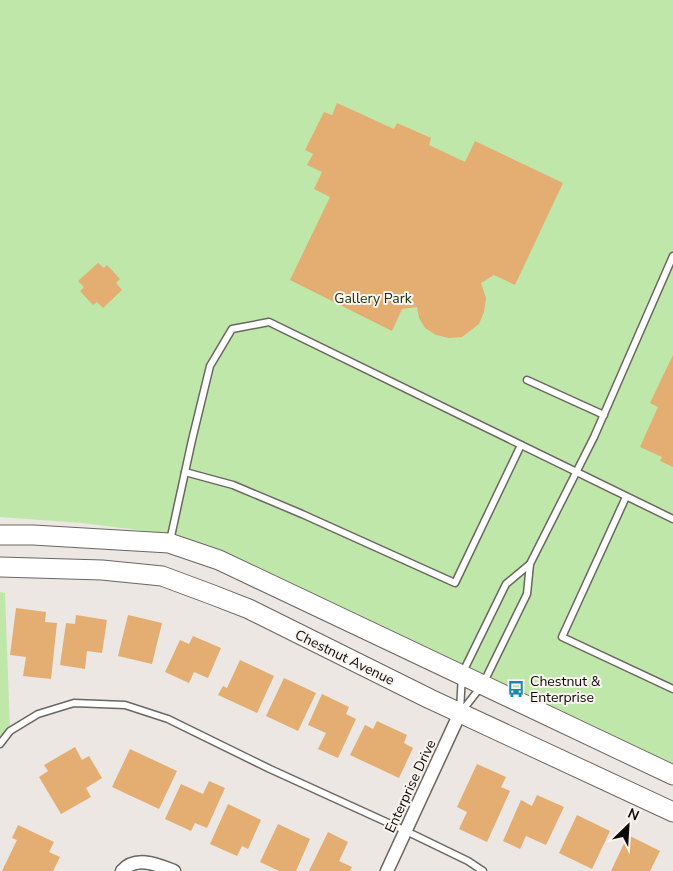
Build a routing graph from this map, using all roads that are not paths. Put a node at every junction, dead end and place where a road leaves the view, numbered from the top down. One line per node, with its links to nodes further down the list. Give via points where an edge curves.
1 (673, 256): 3 (lane)
2 (527, 380): 3 (lane)
3 (604, 415): 6 (lane)
4 (521, 446): 5 (lane, via 455,583 242,488); 5 (lane, via 269,322 232,329 210,366); 6 (lane)
5 (184, 472): 10 (lane)
6 (577, 473): 7 (lane); 11 (lane)
7 (626, 497): 8 (lane); 15 (lane, via 562,636)
8 (673, 519)
9 (0, 535): 10 (street)
10 (170, 543): 13 (street, via 267,581)
11 (530, 564): 13 (lane, via 506,584); 14 (lane, via 527,594)
12 (0, 567): 16 (street, Chestnut Avenue, via 102,570 162,576 249,609)
13 (462, 674): 14 (street); 16 (lane)
14 (483, 684): 16 (lane); 18 (street)
15 (673, 689)
16 (460, 713): 19 (street, Chestnut Avenue); 20 (street, Enterprise Drive)
17 (0, 744): 20 (lane, via 10,731 38,714 74,703 125,705 168,719)
18 (673, 775)
19 (673, 812)
20 (406, 831): 23 (street, Enterprise Drive); 24 (lane)
21 (124, 868): 22 (street, via 149,862)
22 (174, 871)
23 (387, 871)
24 (483, 871)

